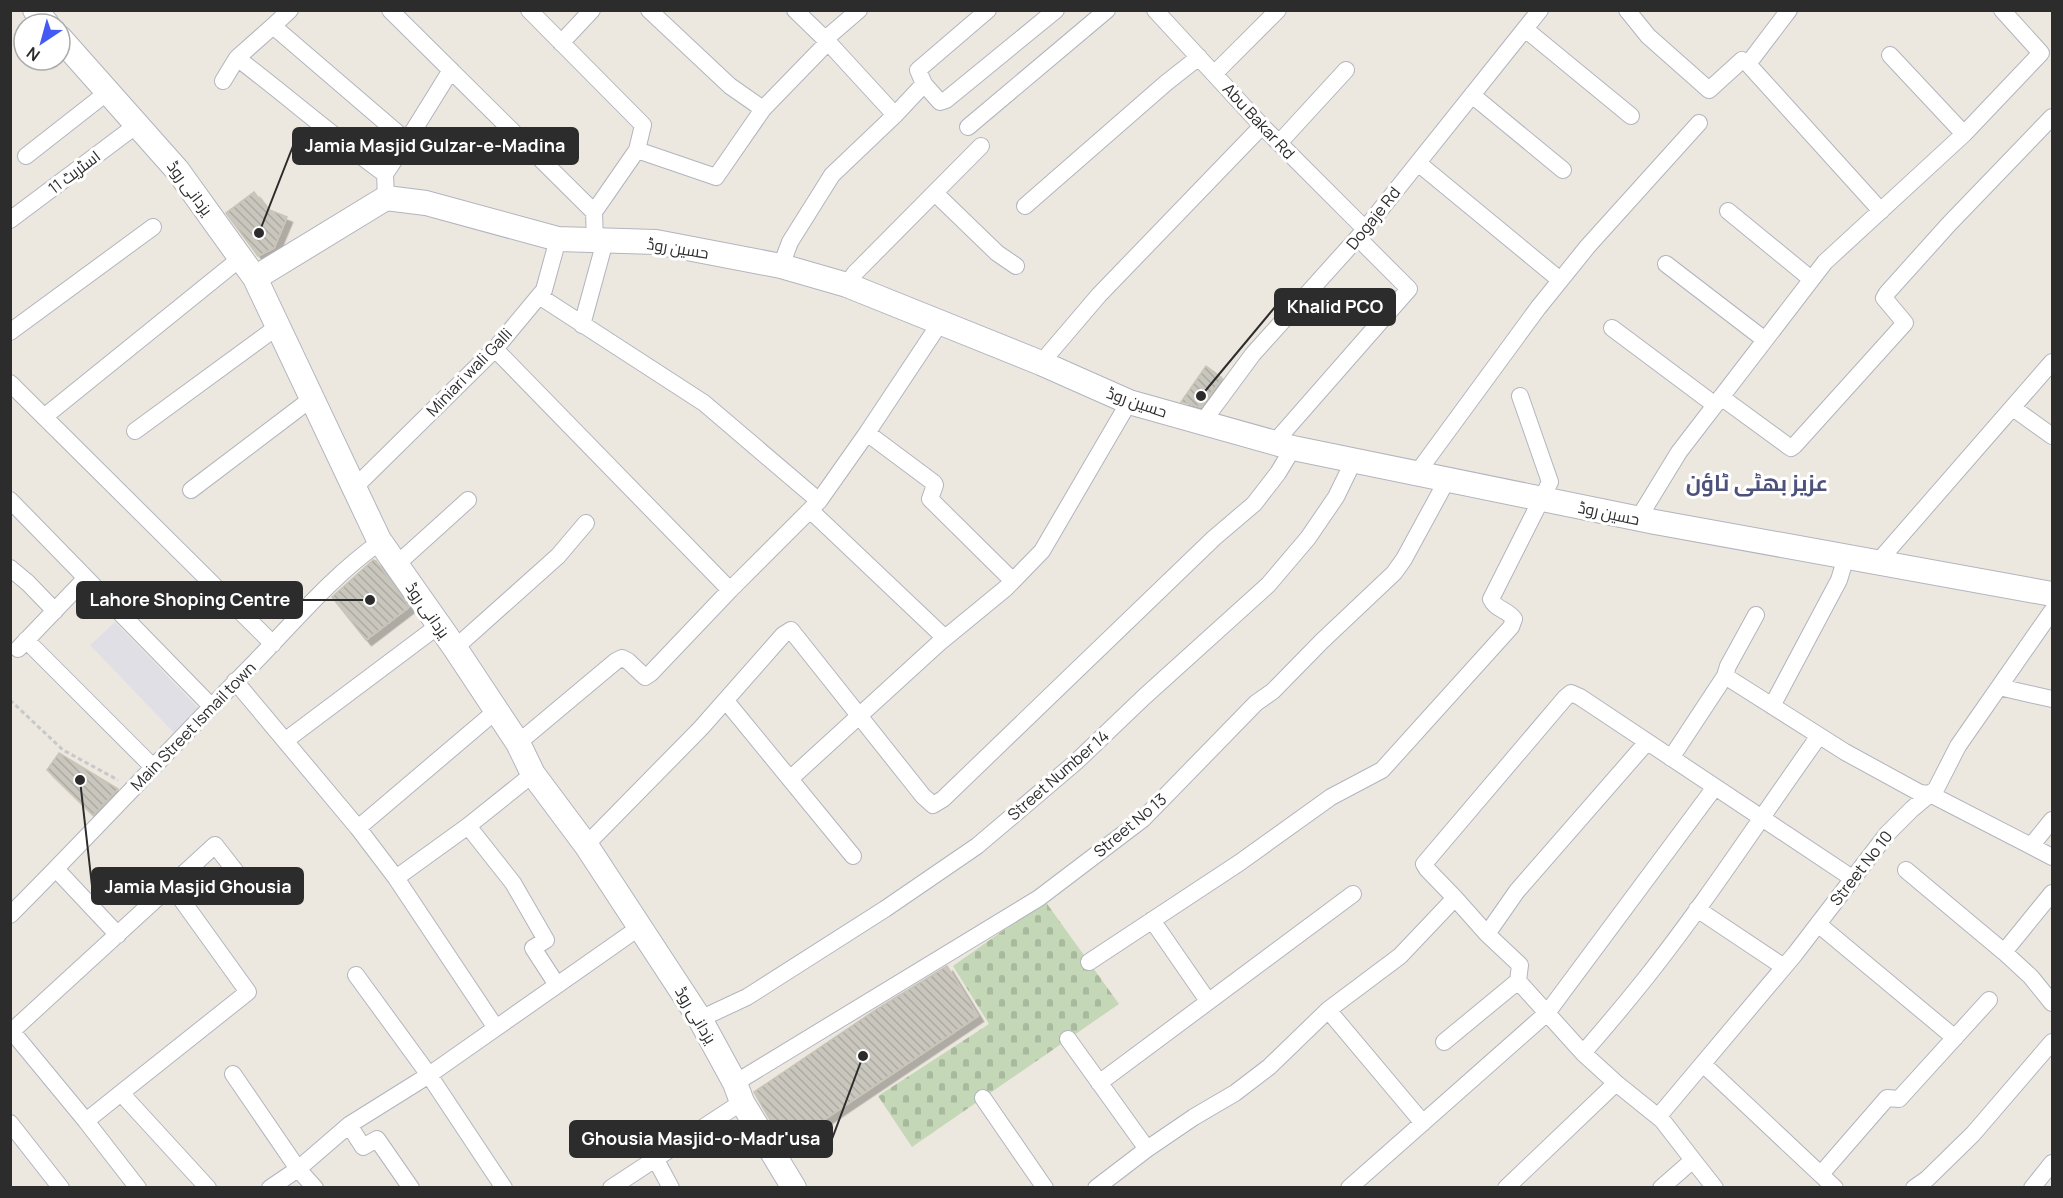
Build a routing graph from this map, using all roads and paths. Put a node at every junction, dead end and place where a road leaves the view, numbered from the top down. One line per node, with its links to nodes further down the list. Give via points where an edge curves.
1 (290, 10): 17 (street)
2 (390, 10): 26 (street)
3 (529, 10): 20 (street)
4 (592, 10): 20 (street)
5 (649, 10): 33 (street, via 730,86)
6 (795, 10): 19 (street)
7 (859, 10): 19 (street, via 830,35)
8 (988, 10): 30 (street, via 918,70)
9 (1056, 10): 30 (street, via 946,100 940,102)
10 (1107, 10): 40 (street)
11 (1155, 10): 23 (street, Abu Bakar Rd)
12 (1278, 10): 28 (street)
13 (1540, 10): 18 (street, Dogaje Rd)
14 (1628, 10): 25 (street, via 1648,36 1709,90 1742,60)
15 (1789, 10): 25 (street)
16 (2002, 10): 41 (street, via 2041,53)
17 (273, 26): 24 (street); 42 (street)
18 (1525, 29): 32 (street, Dogaje Rd); 35 (street)
19 (828, 42): 33 (street); 34 (street)
20 (561, 43): 45 (street, via 643,125)
21 (72, 51): 31 (street, یزدانی روڈ)
22 (1890, 55): 41 (street)
23 (1199, 57): 28 (street, Abu Bakar Rd); 52 (street)
24 (237, 58): 29 (street); 49 (street)
25 (1748, 64): 54 (street)
26 (451, 70): 42 (street); 55 (street)
27 (1346, 70): 43 (street)
28 (1215, 73): 39 (street, Abu Bakar Rd)
29 (222, 81)
30 (924, 84): 34 (street)
31 (109, 92): 38 (street, یزدانی روڈ); 46 (street)
32 (1472, 95): 47 (street, Dogaje Rd); 48 (street)
33 (764, 109): 45 (street, via 716,177)
34 (895, 115): 63 (street, via 832,175 790,242)
35 (1631, 116)
36 (2052, 117): 82 (street, via 1887,293 1884,298 1905,323 1795,445 1791,448)
37 (1699, 123): 67 (street)
38 (138, 124): 56 (street, اسٹریٹ 11); 61 (street, یزدانی روڈ)
39 (1262, 126): 43 (street, Abu Bakar Rd); 78 (street, via 1099,295)
40 (968, 127)
41 (1964, 134): 54 (street)
42 (407, 141): 49 (street)
43 (1279, 143): 58 (street, Abu Bakar Rd)
44 (981, 146): 50 (street)
45 (637, 150): 55 (street)
46 (26, 156)
47 (1418, 163): 58 (street, Dogaje Rd); 67 (street)
48 (1563, 170)
49 (385, 174): 51 (street)
50 (936, 194): 64 (street, via 997,253); 68 (street)
51 (386, 198): 59 (street, حسین روڈ, via 426,203); 65 (street)
52 (1025, 206)
53 (1728, 211): 66 (street)
54 (1881, 211): 66 (street)
55 (594, 212): 60 (street)
56 (10, 220)
57 (153, 227): 74 (street)
58 (1361, 234): 86 (street, Dogaje Rd, via 1253,354); 90 (street, Abu Bakar Rd, via 1409,289)
59 (558, 239): 60 (street, حسین روڈ); 69 (street, Miniari wali Galli)
60 (600, 240): 63 (street, حسین روڈ, via 657,242); 71 (street)
61 (242, 257): 65 (street, یزدانی روڈ); 85 (street)
62 (1666, 264): 75 (street)
63 (781, 266): 68 (street, حسین روڈ)
64 (1016, 266)
65 (255, 278): 72 (street, یزدانی روڈ)
66 (1811, 279): 75 (street)
67 (1560, 280): 92 (street)
68 (847, 285): 70 (street, حسین روڈ)
69 (539, 296): 71 (street); 76 (street, Miniari wali Galli)
70 (940, 323): 78 (street, حسین روڈ); 88 (street)
71 (582, 324): 99 (street, via 704,403)
72 (277, 327): 81 (street, یزدانی روڈ); 87 (street)
73 (1612, 328): 82 (street)
74 (10, 332)
75 (1765, 340): 82 (street)
76 (495, 350): 94 (street, Miniari wali Galli); 109 (street)
77 (2052, 362): 84 (street)
78 (1041, 363): 83 (street, حسین روڈ)
79 (10, 383): 85 (street)
80 (1520, 396): 96 (street, via 1550,477)
81 (311, 399): 94 (street, یزدانی روڈ); 95 (street)
82 (1718, 401): 100 (street, via 1679,452)
83 (1129, 402): 86 (street, حسین روڈ); 108 (street, via 1042,551)
84 (2013, 408): 89 (street); 104 (street)
85 (44, 417): 116 (street)
86 (1202, 423): 90 (street, حسین روڈ)
87 (135, 431)
88 (867, 434): 99 (street); 108 (street, via 934,483 930,499)
89 (2052, 436)
90 (1284, 445): 91 (street, حسین روڈ); 127 (street, via 1278,473 1254,504 943,799 933,805 923,796)
91 (1354, 460): 92 (street, حسین روڈ); 174 (street, Street Number 14, via 1336,497 1268,585 1076,762 950,865 747,997)
92 (1417, 473): 93 (street, حسین روڈ)
93 (1447, 480): 96 (street, حسین روڈ); 187 (street, Street No 13, via 1394,573 1256,703 1143,819 1040,898)
94 (354, 488): 102 (street, یزدانی روڈ)
95 (191, 490)
96 (1543, 499): 100 (street, حسین روڈ); 158 (street, via 1491,599 1511,614 1511,627 1382,770 1331,797)
97 (10, 500): 107 (street)
98 (468, 500): 105 (street)
99 (814, 506): 109 (street); 115 (street)
100 (1638, 519): 103 (street, حسین روڈ)
101 (586, 523): 117 (street, via 558,556)
102 (380, 542): 105 (street, یزدانی روڈ); 116 (street, Main Street Ismail town, via 323,589)
103 (1846, 557): 104 (street, حسین روڈ); 125 (street, via 1839,580)
104 (1877, 563): 110 (street, حسین روڈ)
105 (396, 565): 114 (street, یزدانی روڈ)
106 (10, 568): 111 (street)
107 (86, 578): 111 (street); 124 (street)
108 (1013, 581): 115 (street)
109 (730, 590): 131 (street, via 651,673 645,677 628,661 616,661)
110 (2052, 594)
111 (55, 611): 133 (street, via 22,645)
112 (2052, 611): 120 (street, Street No 10)
113 (1756, 615): 118 (street)
114 (438, 626): 117 (street, یزدانی روڈ); 129 (street)
115 (945, 638): 127 (street)
116 (273, 644): 119 (street, Main Street Ismail town)
117 (455, 648): 126 (street, یزدانی روڈ)
118 (1725, 676): 125 (street); 132 (street)
119 (235, 681): 124 (street, Main Street Ismail town); 129 (street)
120 (1999, 687): 121 (street); 138 (street, Street No 10)
121 (2052, 699)
122 (10, 700): 137 (path, via 63,750)
123 (726, 701): 127 (street, via 783,635 792,630); 135 (street); 143 (street)
124 (211, 706): 133 (street, Main Street Ismail town)
125 (1772, 706): 128 (street)
126 (497, 710): 131 (street, یزدانی روڈ); 142 (street)
127 (859, 714): 135 (street)
128 (1819, 736): 138 (street, via 1920,793); 139 (street)
129 (285, 740): 142 (street)
130 (1647, 742): 132 (street); 155 (street, via 1571,693 1424,864); 161 (street, via 1517,891)
131 (518, 743): 134 (street, یزدانی روڈ)
132 (1671, 758): 136 (street)
133 (153, 767): 137 (street, Main Street Ismail town)
134 (533, 774): 141 (street); 143 (street, یزدانی روڈ)
135 (789, 778): 145 (street)
136 (1715, 787): 139 (street); 173 (street)
137 (132, 788): 147 (street, Main Street Ismail town)
138 (1930, 794): 144 (street); 150 (street, Street No 10, via 1887,834)
139 (1760, 817): 150 (street); 156 (street)
140 (2052, 820): 144 (street)
141 (468, 826): 149 (street); 168 (street, via 513,883 546,940 532,948)
142 (358, 828): 149 (street)
143 (586, 845): 160 (street, یزدانی روڈ)
144 (2031, 846): 146 (street)
145 (853, 856)
146 (2052, 857)
147 (56, 869): 157 (street, Main Street Ismail town); 162 (street)
148 (1906, 870): 163 (street)
149 (396, 878): 175 (street)
150 (1852, 878): 159 (street, Street No 10)
151 (171, 885): 154 (street, via 214,844); 162 (street); 188 (street, via 248,992)
152 (2052, 893): 163 (street)
153 (1353, 894): 170 (street)
154 (254, 895)
155 (1455, 898): 161 (street); 172 (street, via 1400,956)
156 (1697, 909): 165 (street); 181 (street, via 1646,979)
157 (10, 915)
158 (1152, 920): 164 (street); 170 (street)
159 (1818, 924): 165 (street, Street No 10); 177 (street)
160 (640, 927): 168 (street); 174 (street, یزدانی روڈ)
161 (1487, 934): 167 (street, via 1520,965)
162 (118, 935): 176 (street)
163 (2004, 952): 171 (street)
164 (1089, 962)
165 (1784, 967): 182 (street, Street No 10)
166 (356, 975): 184 (street)
167 (1518, 981): 173 (street); 179 (street)
168 (557, 985): 175 (street)
169 (1989, 1000): 177 (street)
170 (1208, 1001): 185 (street)
171 (2052, 1003)
172 (1328, 1010): 193 (street); 195 (street, via 1235,1094)
173 (1547, 1013): 181 (street); 193 (street)
174 (700, 1019): 187 (street, یزدانی روڈ)
175 (496, 1028): 184 (street)
176 (11, 1030): 191 (street)
177 (1955, 1038): 200 (street, via 1899,1099 1887,1098)
178 (1068, 1039): 185 (street)
179 (1444, 1042)
180 (2052, 1042): 218 (street, via 1973,1134)
181 (1583, 1053): 186 (street)
182 (1703, 1064): 190 (street, Street No 10); 200 (street)
183 (233, 1074): 199 (street)
184 (429, 1076): 194 (street); 207 (street)
185 (1099, 1083): 195 (street)
186 (1616, 1083): 190 (street); 214 (street)
187 (739, 1092): 196 (street, Street No 13); 210 (street, یزدانی روڈ)
188 (121, 1093): 191 (street); 203 (street)
189 (983, 1098): 211 (street)
190 (1658, 1117): 197 (street)
191 (86, 1122): 202 (street)
192 (10, 1124): 201 (street)
193 (1423, 1124): 213 (street)
194 (350, 1125): 199 (street); 206 (street, via 363,1147 377,1139)
195 (1147, 1149): 212 (street)
196 (655, 1158): 208 (street, Street No 13); 209 (street)
197 (1693, 1160): 215 (street); 216 (street)
198 (2052, 1163): 219 (street)
199 (298, 1169): 204 (street); 205 (street)
200 (1821, 1174): 217 (street)
201 (61, 1188)
202 (138, 1188)
203 (208, 1188)
204 (270, 1188)
205 (315, 1188)
206 (411, 1188)
207 (504, 1188)
208 (611, 1188)
209 (671, 1188)
210 (794, 1188)
211 (1045, 1188)
212 (1096, 1188)
213 (1349, 1188)
214 (1506, 1188)
215 (1661, 1188)
216 (1715, 1188)
217 (1835, 1188)
218 (1914, 1188)
219 (2032, 1188)

